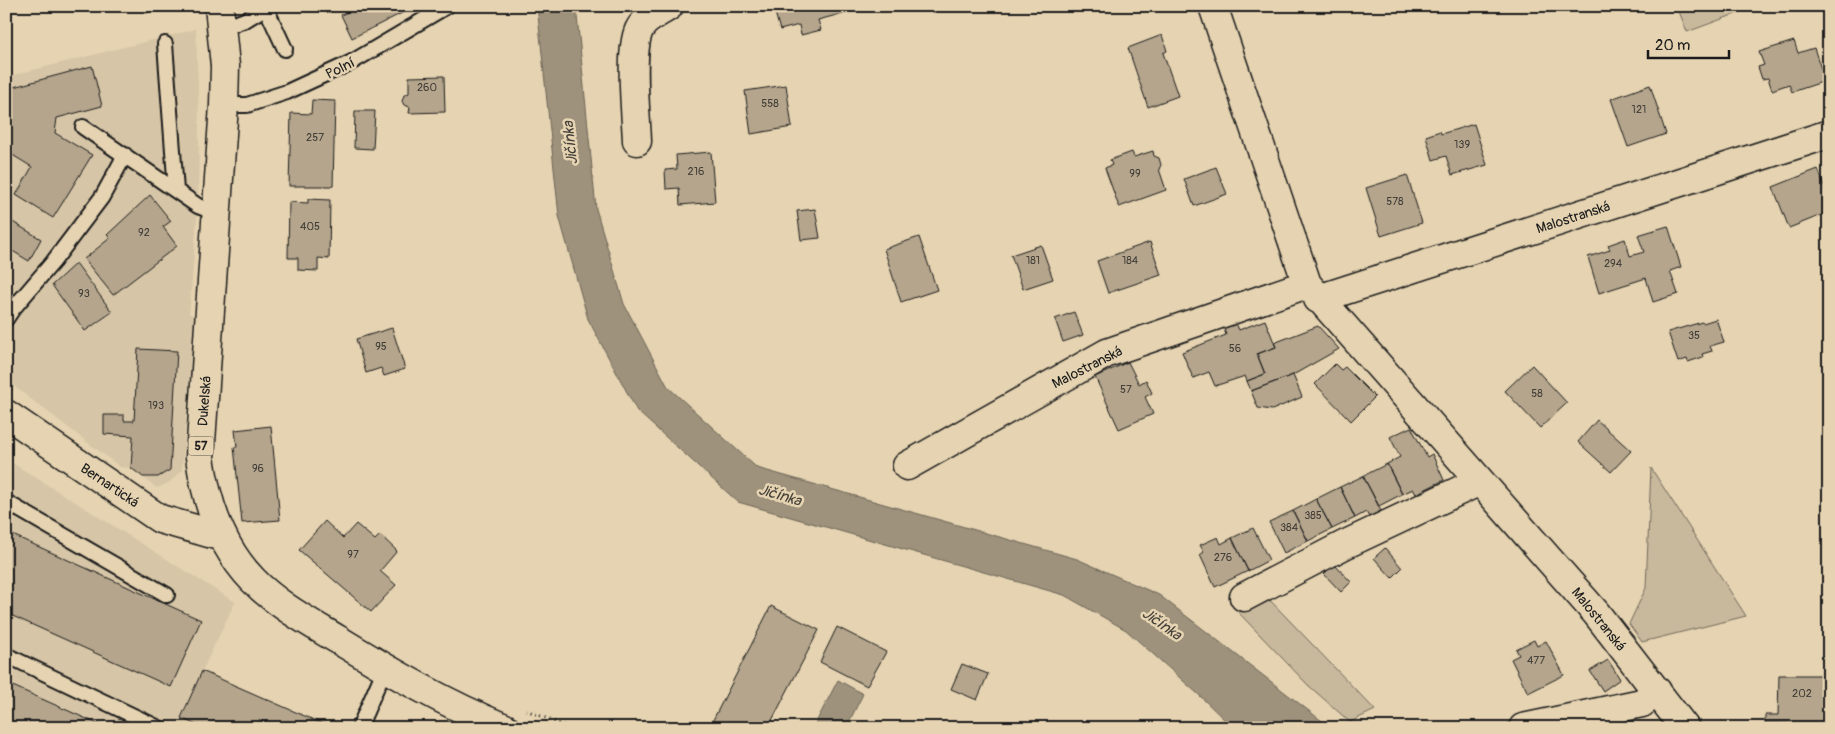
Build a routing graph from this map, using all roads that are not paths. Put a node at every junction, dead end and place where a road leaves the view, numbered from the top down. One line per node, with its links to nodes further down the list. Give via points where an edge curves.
1 (447, 6): 8 (lane, Polní, via 352,62 287,92 247,105)
2 (669, 6): 11 (street, via 640,29 634,50)
3 (1213, 6): 15 (street, Malostranská)
4 (267, 7): 5 (lane, via 245,20); 7 (lane)
5 (221, 17): 8 (street, Dukelská / 57)
6 (165, 44): 13 (lane)
7 (285, 49)
8 (224, 104): 14 (street, Dukelská / 57)
9 (83, 126): 12 (lane)
10 (1829, 134): 15 (street, Malostranská)
11 (637, 141)
12 (125, 155): 13 (lane); 16 (lane, via 102,197)
13 (176, 191): 14 (lane, via 198,206)
14 (216, 213): 21 (street, Dukelská / 57, via 200,457 204,484)
15 (1312, 292): 18 (street, Malostranská, via 1107,353); 19 (street, Malostranská)
16 (6, 319)
17 (6, 414): 21 (street, Bernartická, via 160,519)
18 (907, 466)
19 (1480, 481): 23 (street, via 1344,545); 26 (street, Malostranská, via 1596,613)
20 (6, 502): 22 (lane)
21 (223, 537): 25 (street, Dukelská / 57, via 254,581 294,614)
22 (167, 595)
23 (1244, 597)
24 (6, 655): 28 (lane)
25 (385, 668): 27 (street, Dukelská / 57); 29 (lane)
26 (1657, 691): 30 (street, via 1642,702); 31 (street, Malostranská)
27 (511, 717)
28 (159, 728)
29 (359, 728)
30 (1523, 728)
31 (1686, 728)

